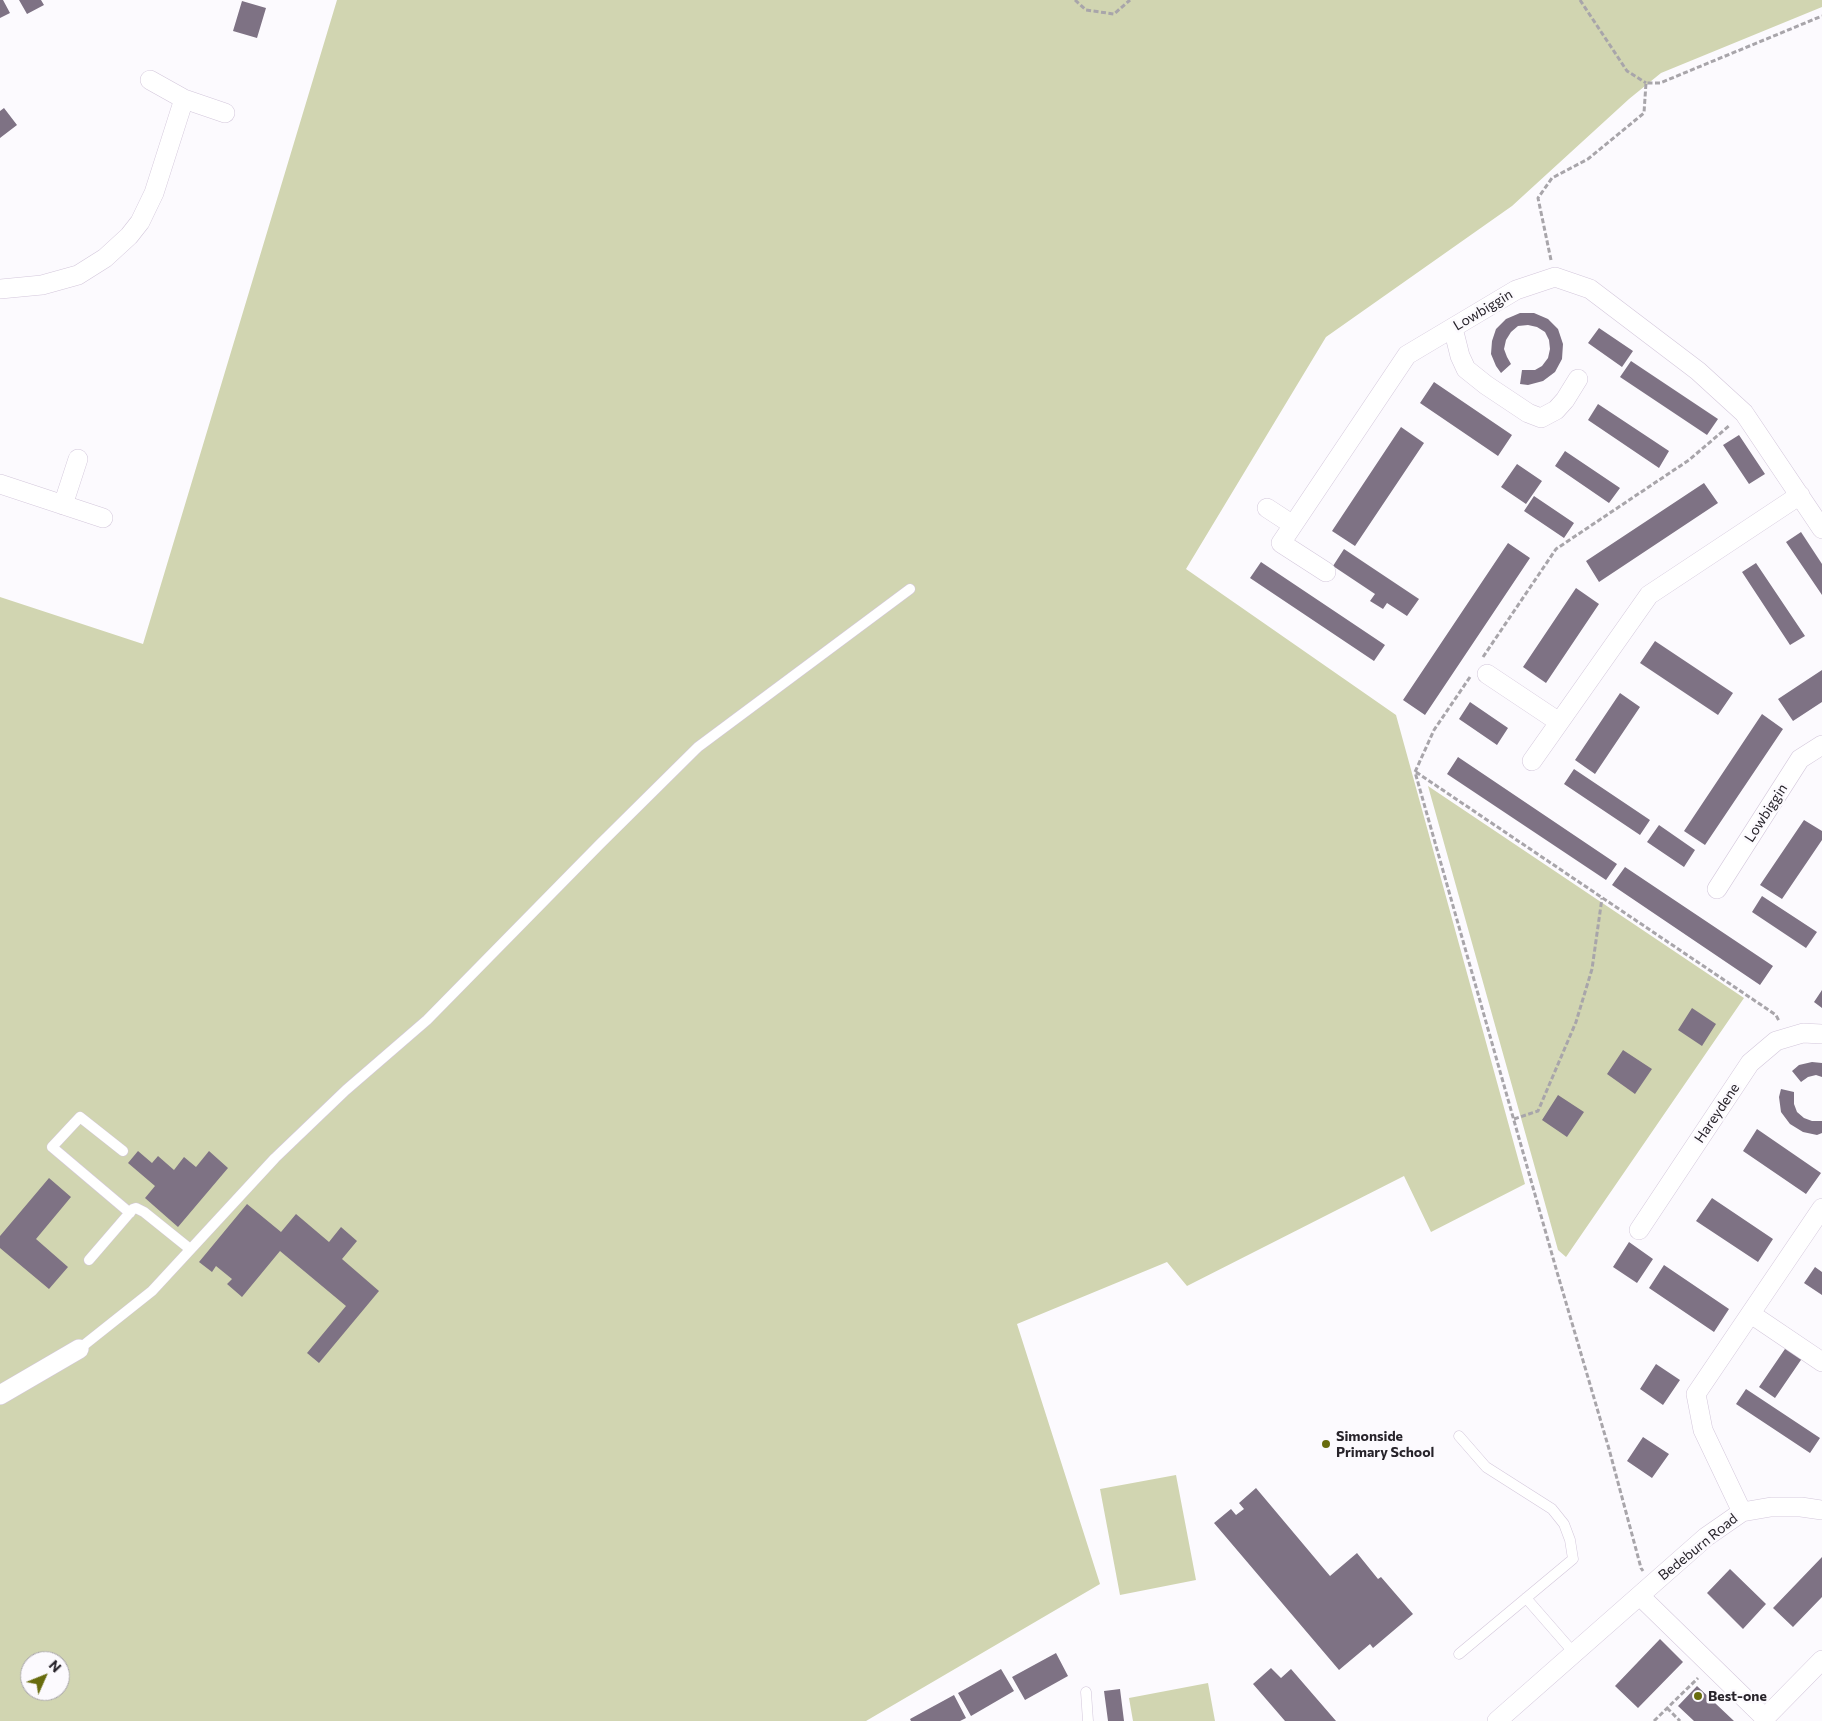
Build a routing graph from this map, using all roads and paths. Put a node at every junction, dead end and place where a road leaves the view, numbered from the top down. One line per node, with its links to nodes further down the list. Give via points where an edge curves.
1 (1075, 0): 2 (path, via 1086,10 1114,14)
2 (1130, 0)
3 (1580, 0): 6 (path, via 1627,71)
4 (1822, 16): 6 (path, via 1660,82)
5 (150, 80): 7 (street)
6 (1646, 83): 9 (path, via 1644,113 1588,158 1552,178 1538,198)
7 (184, 99): 8 (street); 10 (street, via 154,193 129,236 105,258 78,275 42,285)
8 (225, 113)
9 (1555, 278): 11 (street, Lowbiggin, via 1516,290); 13 (street, via 1590,290 1698,371)
10 (0, 289)
11 (1453, 328): 12 (street, via 1466,370 1528,413 1541,418 1556,410); 20 (street, Lowbiggin, via 1407,355)
12 (1578, 379)
13 (1744, 413): 16 (street); 24 (path, via 1688,460 1556,549)
14 (78, 459): 17 (street)
15 (0, 484): 17 (street)
16 (1800, 495): 21 (street); 25 (street, via 1649,595)
17 (63, 505): 19 (street)
18 (1267, 508): 20 (street)
19 (103, 518)
20 (1293, 525): 22 (street, Lowbiggin, via 1281,543)
21 (1822, 529)
22 (1326, 572)
23 (910, 589): 38 (lane, via 698,747 427,1020 346,1090 275,1158)
24 (1480, 670): 25 (street); 28 (path, via 1434,730)
25 (1559, 722): 27 (street)
26 (1822, 745): 29 (street, Lowbiggin, via 1800,759)
27 (1532, 761)
28 (1415, 772): 30 (path); 33 (path)
29 (1718, 889)
30 (1602, 898): 32 (path, via 1776,1015); 33 (path, via 1592,968 1576,1022 1538,1111)
31 (1822, 1034): 32 (street, Hareydene, via 1803,1033)
32 (1785, 1038): 37 (street, Hareydene, via 1776,1041 1750,1063)
33 (1514, 1119): 47 (path, via 1641,1568)
34 (123, 1151): 36 (lane, via 80,1117 52,1147)
35 (1822, 1208): 40 (street)
36 (130, 1213): 38 (lane, via 136,1208 144,1212); 39 (lane)
37 (1639, 1230)
38 (190, 1249): 41 (lane, via 152,1291)
39 (89, 1260)
40 (1751, 1314): 42 (street); 46 (street, via 1696,1394 1703,1430)
41 (79, 1349): 43 (street)
42 (1822, 1362)
43 (0, 1395)
44 (1459, 1436): 49 (lane, via 1486,1467 1552,1509 1564,1524 1574,1559)
45 (1822, 1510): 46 (street, Bedeburn Road, via 1771,1507)
46 (1742, 1512): 47 (street, Bedeburn Road, via 1706,1537)
47 (1654, 1582): 48 (street, Bedeburn Road)
48 (1640, 1596): 51 (street, Bedeburn Road); 53 (street)
49 (1526, 1598): 50 (lane); 51 (lane)
50 (1459, 1654)
51 (1574, 1654): 57 (street, Bedeburn Road)
52 (1822, 1660): 53 (street, via 1765,1718)
53 (1711, 1666): 55 (path)
54 (1086, 1692): 56 (lane)
55 (1667, 1708): 58 (path); 59 (path)
56 (1088, 1721)
57 (1497, 1721)
58 (1654, 1721)
59 (1680, 1721)

